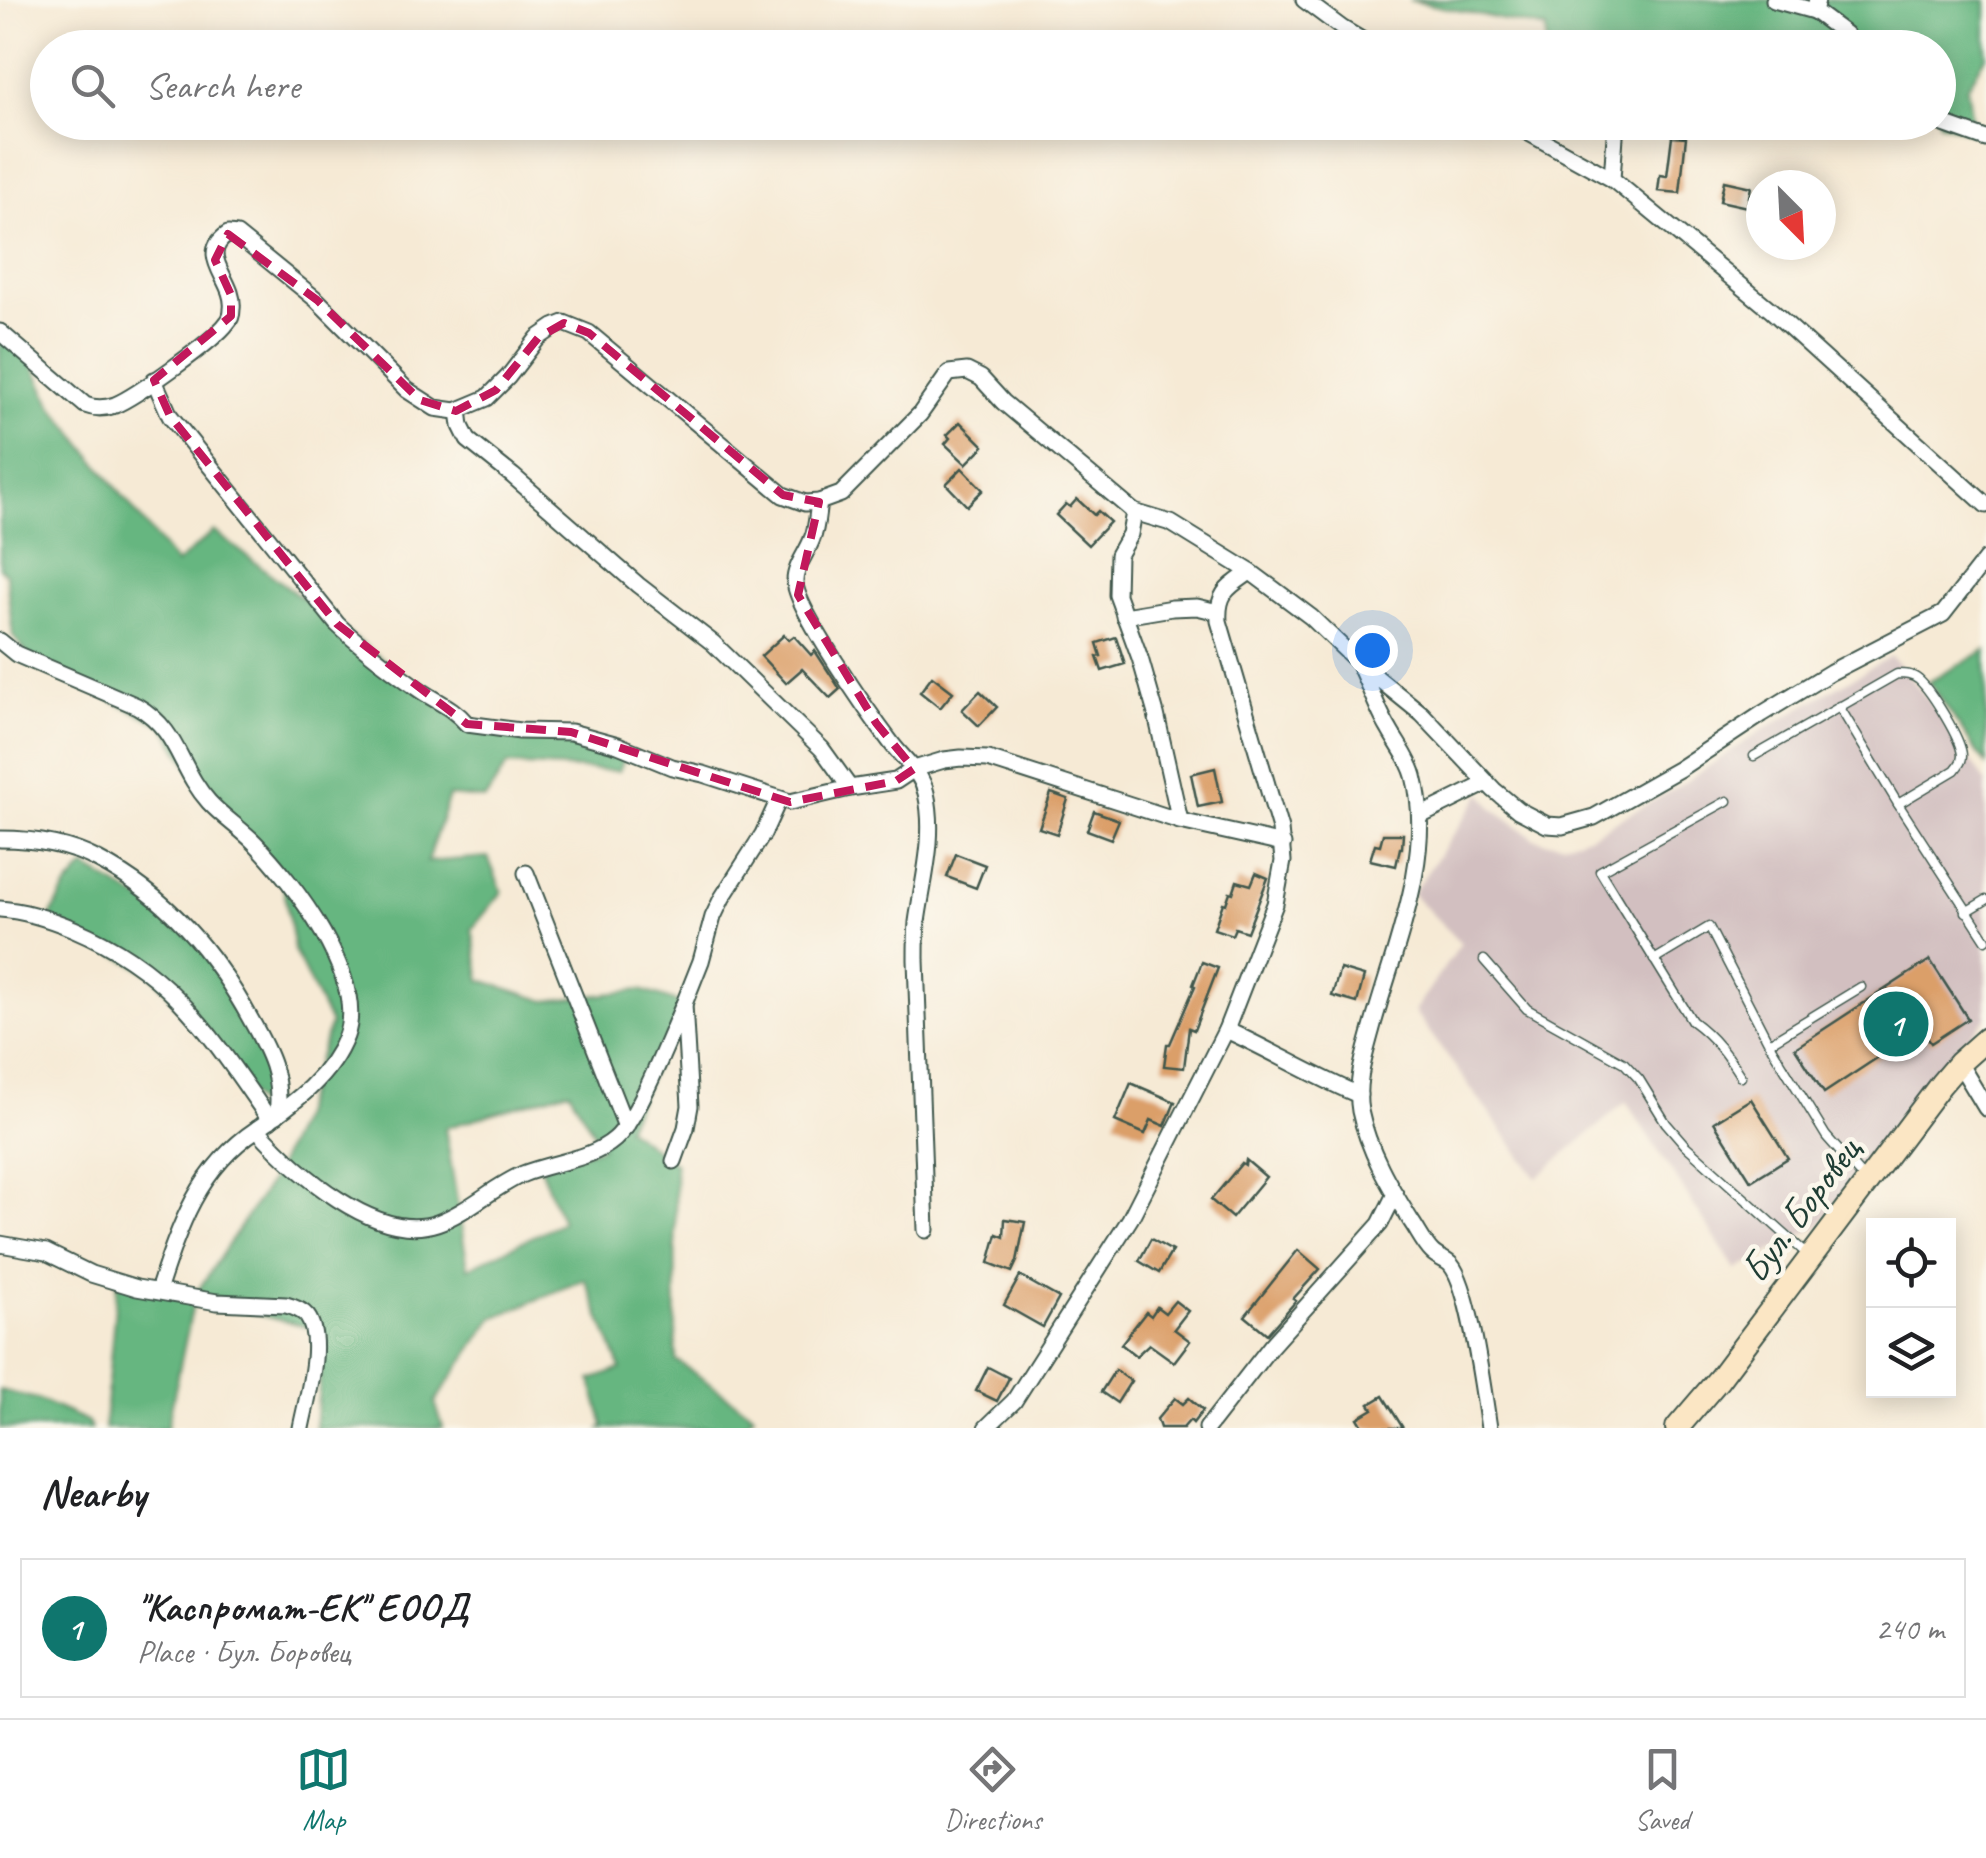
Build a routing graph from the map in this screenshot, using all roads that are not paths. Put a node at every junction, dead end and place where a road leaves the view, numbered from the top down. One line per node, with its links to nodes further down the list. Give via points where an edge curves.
1 (1304, 0): 4 (street)
2 (1774, 0): 3 (street)
3 (1816, 5): 5 (street)
4 (1343, 30)
5 (1841, 30)
6 (1956, 128): 7 (street)
7 (1986, 138)
8 (1542, 140): 10 (street)
9 (1615, 140): 10 (street)
10 (1612, 179): 15 (street, via 1772,311)
11 (0, 332): 12 (street, via 93,408 112,406)
12 (154, 380): 13 (street, via 227,324 233,306 214,250 228,234 244,239 317,300 420,400); 28 (street, via 170,416 337,624 467,724 571,732)
13 (459, 410): 14 (street, via 496,390 538,338 564,323 588,333 784,495); 27 (street, via 468,440 713,643 822,750)
14 (818, 502): 16 (street, via 840,494 920,414 949,373 967,370); 25 (street, via 813,538 795,581 798,596 876,724)
15 (1986, 505)
16 (1134, 512): 18 (street, via 1171,523); 20 (street, via 1116,566)
17 (1986, 559): 26 (street, via 1943,614 1817,680 1594,817 1547,825)
18 (1250, 572): 19 (street, via 1224,591); 22 (street)
19 (1218, 612): 20 (street, via 1197,606); 34 (street)
20 (1124, 616): 32 (street, via 1156,714)
21 (0, 641): 51 (street, via 153,715 206,798 257,845 312,912 345,984 350,1020 326,1070)
22 (1359, 662): 26 (street, via 1422,714); 31 (street, via 1414,775)
23 (1839, 706): 24 (lane); 30 (lane); 30 (lane, via 1908,674 1928,691 1951,728 1961,762)
24 (1754, 756)
25 (914, 769): 27 (street, via 896,780); 32 (street, via 988,759); 56 (street, via 926,793 930,844 916,926)
26 (1487, 783): 31 (street)
27 (850, 788): 28 (street)
28 (780, 799): 43 (street, via 713,917)
29 (1727, 802): 41 (lane, via 1600,872)
30 (1898, 804): 38 (lane)
31 (1420, 816): 49 (street, via 1415,877)
32 (1180, 821): 34 (street)
33 (0, 839): 51 (street, via 43,842 96,859 190,930 224,973 273,1064 278,1084)
34 (1283, 844): 44 (street, via 1275,904)
35 (526, 873): 52 (street)
36 (1986, 900): 38 (lane)
37 (0, 909): 51 (street, via 49,919 132,959 195,1016)
38 (1966, 912): 39 (lane)
39 (1986, 940)
40 (1484, 960): 58 (lane, via 1528,1009 1624,1064 1685,1145)
41 (1654, 960): 46 (lane, via 1709,927); 48 (lane, via 1692,1021 1723,1048)
42 (1861, 988): 46 (lane)
43 (684, 1004): 52 (street); 53 (street, via 690,1106)
44 (1226, 1030): 49 (street); 62 (street, via 1130,1219 1014,1401)
45 (1986, 1038): 47 (street, Бул. Боровец)
46 (1768, 1043): 54 (lane, via 1826,1136)
47 (1960, 1063): 50 (street); 54 (street, Бул. Боровец)
48 (1741, 1077)
49 (1359, 1095): 55 (street, via 1370,1142)
50 (1986, 1108)
51 (268, 1121): 52 (street, via 279,1153 302,1174 374,1218 417,1226 450,1218 517,1177 603,1147); 59 (street, via 226,1154 188,1208)
52 (626, 1127)
53 (674, 1161)
54 (1867, 1182): 58 (street, Бул. Боровец)
55 (1395, 1194): 63 (street, via 1380,1224); 64 (street, via 1458,1279)
56 (926, 1230)
57 (0, 1244): 59 (street, via 46,1252 90,1274)
58 (1810, 1258): 60 (street, Бул. Боровец)
59 (158, 1291): 61 (street, via 286,1305 306,1314 314,1348)
60 (1682, 1426)
61 (301, 1428)
62 (986, 1428)
63 (1207, 1428)
64 (1489, 1428)

